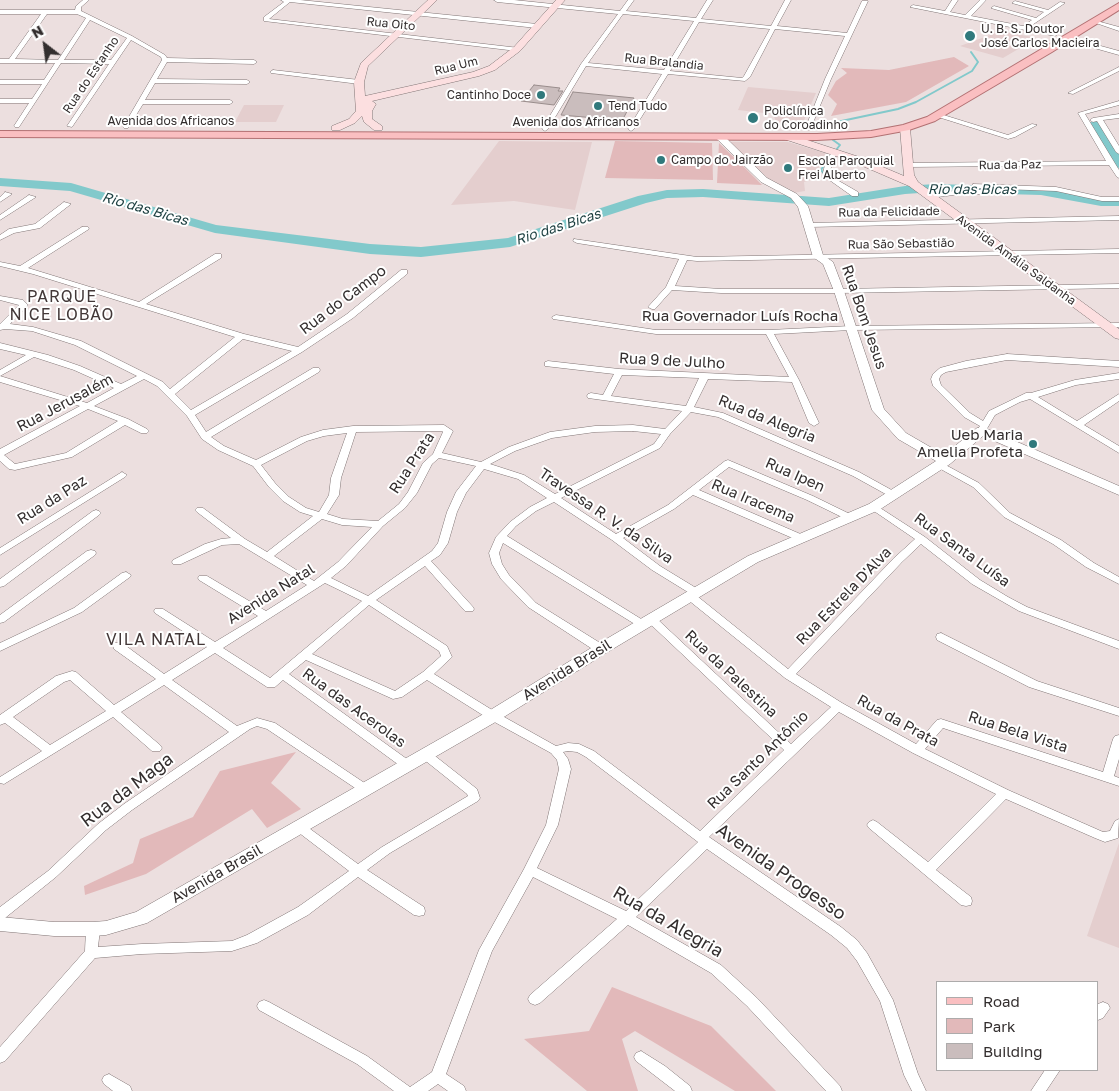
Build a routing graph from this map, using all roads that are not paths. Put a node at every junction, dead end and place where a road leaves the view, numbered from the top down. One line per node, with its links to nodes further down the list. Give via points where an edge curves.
1 (86, 0): 21 (street, via 78,7)
2 (284, 0): 3 (street)
3 (288, 0): 25 (street); 36 (street, Rua Oito, via 266,20)
4 (433, 0): 25 (main road)
5 (497, 0): 14 (street)
6 (631, 0): 22 (street)
7 (710, 0): 28 (street)
8 (788, 0): 32 (street)
9 (955, 0): 24 (street)
10 (983, 0): 27 (street)
11 (1052, 0): 23 (street, via 1062,3)
12 (1113, 0): 37 (main road, Avenida dos Africanos)
13 (865, 1): 35 (street)
14 (558, 3): 22 (street); 31 (main road, Rua Um)
15 (1015, 4): 23 (street)
16 (1119, 6): 30 (main road, Avenida dos Africanos)
17 (913, 7): 24 (street)
18 (994, 8): 29 (street)
19 (0, 12): 20 (street)
20 (45, 12): 21 (street); 45 (street)
21 (78, 12): 26 (street)
22 (622, 12): 28 (street); 49 (street)
23 (1049, 12): 29 (street)
24 (947, 13): 27 (street)
25 (419, 14): 31 (street); 36 (main road)
26 (89, 17): 38 (street); 46 (street)
27 (967, 17): 33 (street)
28 (697, 20): 32 (street); 53 (street)
29 (1037, 20): 33 (street)
30 (1094, 21): 34 (street); 39 (main road, Avenida dos Africanos)
31 (537, 26): 40 (main road, Rua Um)
32 (773, 28): 35 (street); 53 (street, Rua Bralandia, via 748,77 743,80)
33 (1024, 28): 37 (street)
34 (1119, 29)
35 (848, 35): 85 (street)
36 (396, 36): 40 (street, Rua Oito); 58 (main road, via 364,65)
37 (1052, 36): 41 (main road, via 1058,40); 50 (main road, Avenida dos Africanos)
38 (130, 37): 43 (street); 47 (street, Rua do Estanho)
39 (1068, 39): 41 (main road, Avenida dos Africanos); 42 (street)
40 (517, 49): 61 (main road, Rua Um, via 497,66 484,72)
41 (1049, 50): 59 (main road, Avenida dos Africanos)
42 (1119, 53)
43 (165, 60): 48 (street); 54 (street)
44 (0, 61): 45 (street)
45 (11, 62): 46 (street)
46 (60, 62): 47 (street); 56 (street)
47 (112, 62): 75 (street, Rua do Estanho)
48 (254, 62)
49 (584, 64): 53 (street, Rua Bralandia); 81 (street)
50 (998, 67): 59 (main road, via 1007,72); 85 (main road, Avenida dos Africanos, via 906,118 861,127)
51 (1119, 69): 60 (street)
52 (273, 72): 58 (street)
53 (664, 73): 83 (street)
54 (152, 81): 57 (street); 65 (street)
55 (0, 82): 56 (street)
56 (46, 82): 64 (street)
57 (247, 82)
58 (359, 82): 62 (main road)
59 (988, 86): 68 (main road, Avenida dos Africanos)
60 (1071, 93)
61 (383, 96): 62 (main road, Rua Um); 79 (main road, via 370,105 366,116 369,123)
62 (360, 98): 78 (main road, via 359,115)
63 (0, 101): 64 (street)
64 (32, 101): 74 (street)
65 (142, 102): 66 (street); 76 (street)
66 (230, 102)
67 (1119, 103): 71 (street, via 1082,111)
68 (937, 115): 72 (street, via 1008,137); 82 (main road, Avenida dos Africanos)
69 (1119, 116): 70 (street)
70 (1098, 119): 71 (street); 93 (street)
71 (1085, 122): 94 (street)
72 (1034, 125)
73 (0, 126): 74 (main road, Avenida dos Africanos)
74 (17, 126): 75 (main road, Avenida dos Africanos)
75 (70, 126): 76 (main road, Avenida dos Africanos)
76 (126, 126): 77 (main road, Avenida dos Africanos)
77 (301, 127): 78 (main road, Avenida dos Africanos); 88 (main road, via 287,130)
78 (336, 128): 79 (main road, Avenida dos Africanos)
79 (378, 128): 80 (main road, Avenida dos Africanos)
80 (439, 128): 81 (main road, Avenida dos Africanos); 89 (main road)
81 (545, 128): 83 (main road, Avenida dos Africanos)
82 (905, 128): 86 (main road, Avenida dos Africanos, via 855,136); 96 (main road)
83 (631, 129): 84 (main road, Avenida dos Africanos)
84 (687, 129): 86 (main road, Avenida dos Africanos); 90 (main road, via 686,133)
85 (808, 129): 86 (main road, Avenida dos Africanos)
86 (785, 133): 91 (main road, Avenida dos Africanos); 92 (main road, Avenida Amália Saldanha)
87 (0, 134): 88 (main road, Avenida dos Africanos)
88 (286, 135): 89 (main road, Avenida dos Africanos)
89 (407, 135): 90 (main road, Avenida dos Africanos)
90 (648, 136): 91 (main road, Avenida dos Africanos)
91 (720, 137): 108 (street, Rua Bom Jesus, via 764,180 797,200 805,209)
92 (835, 152): 96 (main road, Avenida Amália Saldanha); 100 (street, via 826,173)
93 (1119, 152)
94 (1111, 163): 95 (street); 96 (street, Rua da Paz)
95 (1119, 176)
96 (914, 182): 98 (street, via 962,192); 107 (main road, Avenida Amália Saldanha)
97 (976, 186): 98 (street)
98 (1048, 190): 102 (street, via 1068,191 1102,200)
99 (8, 194): 103 (street)
100 (855, 194)
101 (32, 197): 105 (street)
102 (1119, 199)
103 (0, 200)
104 (67, 204): 110 (street, via 37,226 12,231)
105 (0, 218)
106 (1119, 218): 107 (street, Rua da Felicidade)
107 (964, 221): 108 (street, Rua da Felicidade); 113 (main road, Avenida Amália Saldanha)
108 (809, 224): 115 (street, Rua Bom Jesus)
109 (86, 229): 118 (street)
110 (0, 238)
111 (577, 241): 116 (street, Rua São Sebastião)
112 (1119, 251): 113 (street, Rua São Sebastião)
113 (1008, 253): 115 (street, Rua São Sebastião); 122 (main road, Avenida Amália Saldanha)
114 (218, 256): 125 (street)
115 (818, 257): 116 (street, Rua São Sebastião); 123 (street, Rua Bom Jesus, via 828,262)
116 (684, 258): 121 (street)
117 (0, 264): 118 (street, Rua do Campo)
118 (21, 269): 125 (street, Rua do Campo)
119 (404, 272): 136 (street, Rua do Campo, via 350,316)
120 (1119, 286): 122 (street)
121 (670, 288): 123 (street); 126 (street)
122 (1055, 288): 123 (street); 128 (main road, Avenida Amália Saldanha)
123 (839, 291): 131 (street, Rua Bom Jesus)
124 (0, 298): 130 (street, via 22,303 24,307)
125 (139, 305): 134 (street, Rua do Campo)
126 (652, 307)
127 (556, 317): 132 (street, Rua Governador Luís Rocha, via 649,332)
128 (1104, 325): 129 (street, Rua Governador Luís Rocha); 131 (street, Rua Governador Luís Rocha); 133 (main road, Avenida Amália Saldanha)
129 (1119, 325)
130 (2, 327): 143 (street, via 33,329 78,344)
131 (851, 328): 132 (street, Rua Governador Luís Rocha); 169 (street, Rua Bom Jesus, via 881,415 902,436)
132 (769, 332): 147 (street)
133 (1119, 335)
134 (241, 336): 136 (street, Rua do Campo); 149 (street)
135 (0, 346): 137 (street)
136 (299, 350): 156 (street, Rua do Campo)
137 (33, 354): 142 (street); 148 (street, via 77,368)
138 (548, 364): 141 (street, Rua 9 de Julho)
139 (1119, 364): 160 (street, via 1007,357 966,364 937,374 937,386)
140 (316, 370): 164 (street)
141 (619, 372): 145 (street, Rua 9 de Julho); 153 (street)
142 (0, 374)
143 (143, 376): 148 (street, Rua Jerusalém); 149 (street, via 160,384)
144 (1119, 376): 150 (street, Avenida Brasil)
145 (704, 377): 147 (street, Rua 9 de Julho); 155 (street)
146 (0, 379): 154 (street)
147 (795, 380): 158 (street)
148 (122, 388): 154 (street, Rua Jerusalém)
149 (170, 394): 156 (street)
150 (1029, 395): 159 (street); 160 (street, Avenida Brasil, via 1001,406 992,413)
151 (591, 396): 153 (street, Rua da Alegria)
152 (1119, 397): 159 (street)
153 (606, 398): 155 (street, Rua da Alegria)
154 (88, 407): 157 (street); 166 (street, Rua Jerusalém)
155 (689, 408): 163 (street); 177 (street, Rua da Alegria, via 720,415 754,429)
156 (190, 414): 164 (street)
157 (125, 421): 162 (street); 171 (street, via 73,453 21,467)
158 (814, 422)
159 (1077, 425): 165 (street)
160 (983, 428): 169 (street, Avenida Brasil); 176 (street)
161 (354, 430): 167 (street, Rua Prata, via 444,428 448,434); 170 (street, via 323,433 304,439); 182 (street, via 336,478 334,495)
162 (144, 431)
163 (667, 432): 172 (street, via 633,428 550,435 512,449); 178 (street, via 653,449)
164 (205, 438): 170 (street)
165 (1119, 450)
166 (0, 453)
167 (437, 455): 172 (street, Travessa R. V. da Silva); 184 (street, Rua Prata, via 428,463 402,506)
168 (0, 456): 171 (street)
169 (942, 463): 177 (street, Avenida Brasil); 198 (street, via 976,485 1007,515)
170 (256, 464): 182 (street, via 286,499)
171 (10, 465): 173 (street)
172 (482, 465): 178 (street, Travessa R. V. da Silva, via 521,477); 194 (street, via 461,492 443,543)
173 (0, 466)
174 (122, 475): 190 (street, Rua da Paz)
175 (692, 491): 183 (street, Rua Ipen, via 725,464 735,465); 186 (street, via 671,507); 187 (street, Rua Iracema)
176 (1119, 491)
177 (894, 494): 179 (street, Avenida Brasil)
178 (556, 498): 185 (street, via 520,519); 186 (street, Travessa R. V. da Silva)
179 (874, 507): 183 (street, Avenida Brasil); 188 (street, Rua Santa Luísa)
180 (200, 510): 189 (street)
181 (96, 514): 200 (street)
182 (320, 516): 184 (street, via 342,522); 193 (street)
183 (851, 518): 187 (street, Avenida Brasil)
184 (380, 524): 192 (street, Rua Prata)
185 (501, 537): 207 (street, Rua da Palestina); 213 (street, via 494,553 505,577 545,614)
186 (616, 538): 201 (street, Travessa R. V. da Silva)
187 (801, 538): 201 (street, Avenida Brasil, via 753,559)
188 (921, 539): 209 (street, Rua Santa Luísa, via 976,582 1004,599); 217 (street, Rua Estrela D'Alva)
189 (241, 541): 193 (street); 195 (street, via 209,546)
190 (0, 552)
191 (91, 553): 206 (street)
192 (352, 554): 199 (street, Avenida Natal)
193 (268, 556): 199 (street)
194 (426, 561): 202 (street); 203 (street)
195 (178, 562)
196 (126, 575): 211 (street, via 78,610)
197 (203, 578): 205 (street)
198 (1119, 581)
199 (319, 582): 202 (street); 205 (street, Avenida Natal)
200 (0, 584)
201 (694, 595): 207 (street, Avenida Brasil); 217 (street, Rua da Prata)
202 (369, 600): 214 (street); 215 (street, via 446,653 444,661)
203 (469, 609)
204 (159, 612): 212 (street)
205 (265, 615): 212 (street, Avenida Natal)
206 (0, 620)
207 (647, 622): 213 (street, Avenida Brasil); 228 (street, Rua da Palestina)
208 (941, 637): 221 (street, via 1033,684)
209 (1119, 645)
210 (118, 646): 218 (street)
211 (0, 647)
212 (215, 647): 216 (street, via 271,684); 218 (street, Avenida Natal)
213 (601, 648): 222 (street, Avenida Brasil)
214 (304, 655): 215 (street, via 393,695); 216 (street)
215 (427, 674): 222 (street)
216 (283, 675): 232 (street, Rua das Acerolas)
217 (789, 675): 219 (street, Rua da Prata)
218 (164, 679): 220 (street, Avenida Natal); 224 (street)
219 (838, 706): 228 (street, Rua Santo Antônio); 229 (street, Rua da Prata)
220 (114, 711): 223 (street, via 72,675 60,679); 226 (street); 230 (street, Avenida Natal)
221 (1119, 712)
222 (493, 716): 227 (street); 231 (street, Avenida Brasil)
223 (3, 720): 230 (street)
224 (237, 732): 235 (street, Rua da Maga, via 257,722 271,726); 246 (street, Rua da Maga, via 128,807 52,874)
225 (1119, 739): 234 (street)
226 (156, 748)
227 (555, 750): 240 (street, Avenida Progesso, via 579,748 590,754); 242 (street, via 565,769 552,825)
228 (791, 750): 240 (street, Rua Santo Antônio)
229 (918, 750): 234 (street, Rua Bela Vista, via 941,723); 236 (street, Rua da Prata)
230 (50, 751): 233 (street, Avenida Natal)
231 (426, 754): 232 (street, Avenida Brasil); 241 (street, via 473,792 474,798)
232 (407, 765): 235 (street, Avenida Brasil)
233 (4, 780)
234 (1113, 780)
235 (365, 789): 238 (street, Avenida Brasil)
236 (1004, 792): 237 (street, Rua da Prata, via 1099,836 1114,835); 243 (street)
237 (1119, 824)
238 (298, 826): 241 (street); 249 (street, Avenida Brasil, via 150,913 131,922)
239 (873, 826): 243 (street)
240 (703, 840): 247 (street, Rua Santo Antônio); 264 (street, Avenida Progesso, via 852,944 886,1000)
241 (356, 870): 245 (street); 250 (street, via 303,911 242,944)
242 (530, 870): 247 (street, Rua da Alegria); 256 (street, via 486,950)
243 (928, 870): 244 (street)
244 (966, 901)
245 (419, 911)
246 (0, 914)
247 (626, 918): 251 (street, Rua Santo Antônio); 263 (street, Rua da Alegria, via 716,969 752,1002)
248 (0, 924): 249 (street, Avenida Brasil)
249 (93, 929): 250 (street)
250 (91, 953): 253 (street)
251 (534, 999)
252 (264, 1006): 259 (street, via 362,1060)
253 (0, 1056)
254 (641, 1057): 262 (street)
255 (1052, 1071): 265 (street)
256 (438, 1076): 260 (street); 261 (street)
257 (109, 1080): 258 (street)
258 (125, 1091)
259 (405, 1091)
260 (416, 1091)
261 (459, 1091)
262 (685, 1091)
263 (835, 1091)
264 (919, 1091)
265 (1038, 1091)

